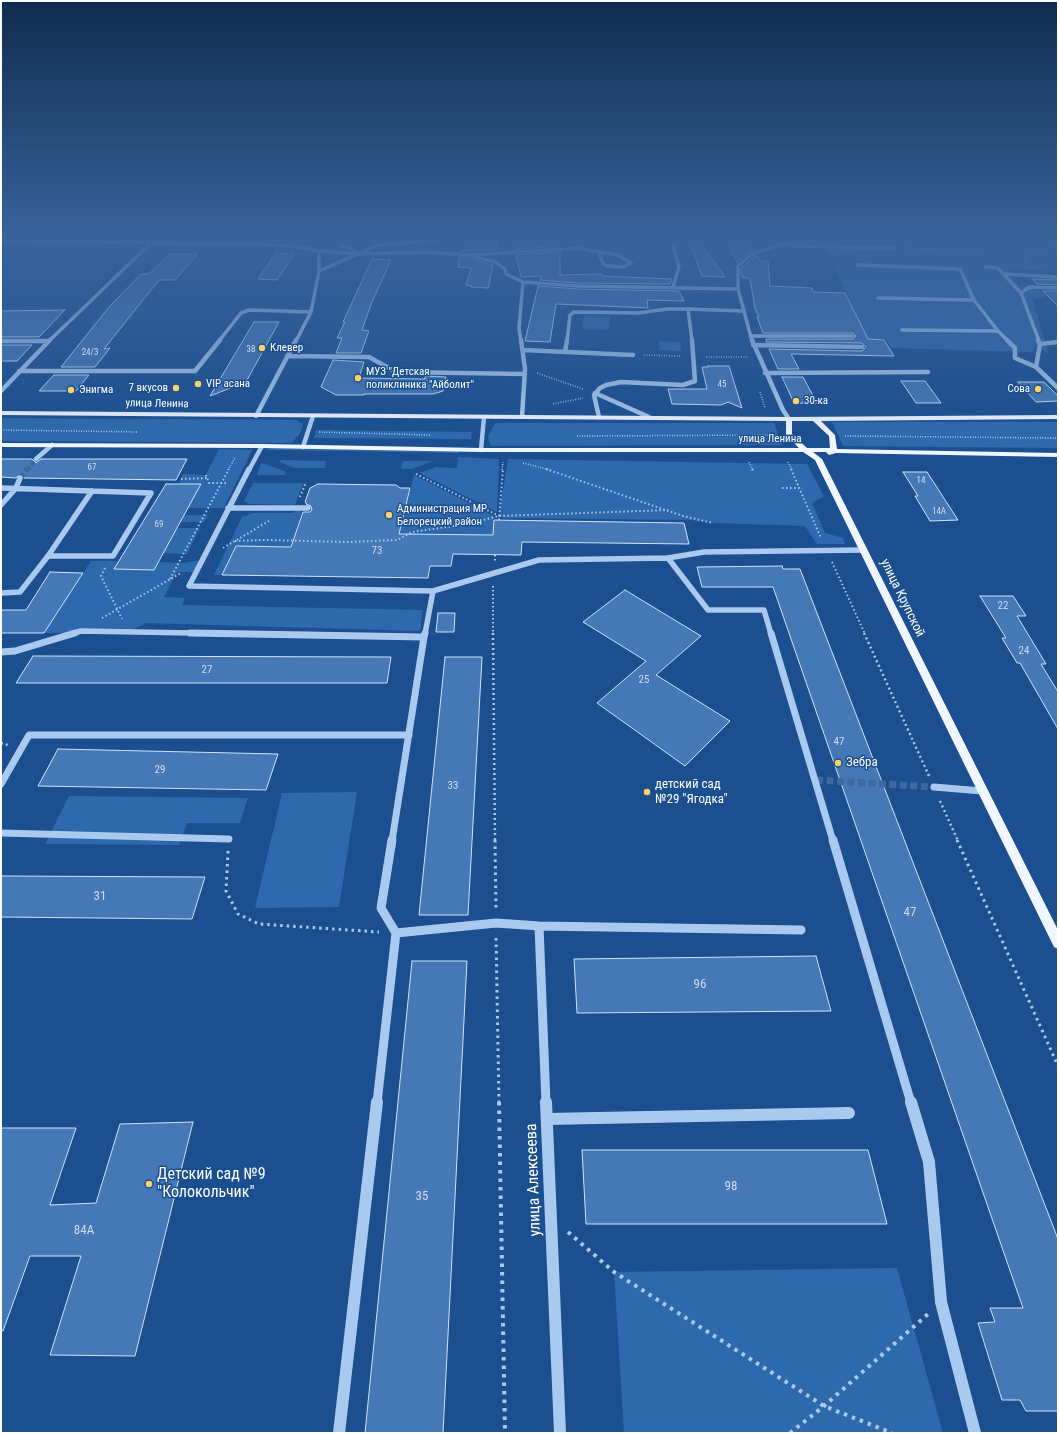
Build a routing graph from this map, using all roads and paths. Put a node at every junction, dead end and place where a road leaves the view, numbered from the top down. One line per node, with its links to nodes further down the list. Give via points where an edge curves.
1 (85, 305): 15 (street)
2 (312, 305): 9 (street)
3 (521, 305): 20 (street, via 519,328)
4 (742, 305): 8 (street)
5 (978, 305): 11 (street)
6 (1025, 305): 17 (street)
7 (688, 309): 8 (street); 21 (street, via 638,313 574,312 570,315); 32 (street, via 695,381 683,385 621,382 606,385)
8 (743, 311): 12 (street)
9 (311, 312): 23 (street); 26 (street, via 249,310 241,313 195,372)
10 (902, 330): 11 (street)
11 (998, 332): 24 (street, via 1015,348 1015,358)
12 (750, 336): 13 (street); 18 (street)
13 (853, 336)
14 (1, 341): 15 (street)
15 (48, 341): 26 (street)
16 (1058, 342): 17 (street)
17 (1040, 344): 24 (street)
18 (753, 346): 19 (street); 27 (street)
19 (862, 347)
20 (523, 350): 21 (street); 25 (street)
21 (565, 352): 22 (street)
22 (633, 355)
23 (287, 356): 29 (street, via 369,357 396,372); 34 (street)
24 (1036, 367): 30 (street)
25 (525, 369): 29 (street); 32 (path)
26 (18, 371): 31 (street)
27 (765, 372): 28 (street); 41 (street)
28 (928, 372)
29 (525, 374): 37 (street)
30 (1058, 388)
31 (1, 391)
32 (595, 393): 38 (street); 40 (street)
33 (1, 413): 34 (main road, улица Ленина)
34 (256, 416): 35 (main road, улица Ленина)
35 (313, 416): 36 (main road, улица Ленина); 43 (street)
36 (484, 417): 37 (main road, улица Ленина); 53 (street)
37 (522, 417): 40 (main road, улица Ленина)
38 (649, 417): 40 (main road, улица Ленина); 41 (main road, улица Ленина)
39 (1058, 417): 42 (main road, улица Ленина)
40 (599, 418)
41 (789, 419): 42 (main road, улица Ленина); 45 (main road)
42 (815, 419): 46 (main road)
43 (308, 433): 44 (path); 52 (street)
44 (433, 435)
45 (789, 435): 47 (path); 54 (main road, улица Крупской)
46 (832, 435): 48 (path); 55 (main road)
47 (574, 436)
48 (1058, 438)
49 (1, 445): 50 (main road, улица Ленина)
50 (52, 445): 51 (main road, улица Ленина); 61 (street)
51 (262, 446): 52 (main road, улица Ленина); 78 (street)
52 (303, 447): 53 (main road, улица Ленина)
53 (481, 450): 54 (main road, улица Ленина)
54 (805, 450): 55 (main road, улица Ленина); 62 (main road, улица Крупской)
55 (834, 451): 57 (main road, улица Ленина); 62 (main road)
56 (238, 452): 70 (path)
57 (1058, 455)
58 (504, 456): 81 (path)
59 (747, 457): 64 (path)
60 (786, 457): 75 (path)
61 (36, 459)
62 (818, 459): 86 (main road, улица Крупской)
63 (521, 463): 80 (path, via 560,473)
64 (753, 472)
65 (416, 474): 81 (path)
66 (206, 475): 68 (path)
67 (20, 478): 73 (street)
68 (207, 478): 69 (path); 70 (path, via 209,483)
69 (181, 480)
70 (221, 483): 71 (path); 91 (path)
71 (229, 483)
72 (1, 488): 73 (street)
73 (16, 488): 76 (street); 77 (street)
74 (782, 488): 75 (path)
75 (799, 488): 85 (path)
76 (92, 491): 87 (street); 88 (street, via 152,493)
77 (1, 505)
78 (228, 508): 79 (street); 92 (street, via 189,586)
79 (308, 508)
80 (668, 510): 81 (path); 83 (path)
81 (499, 516): 82 (path); 84 (path, via 467,524 412,532 397,540)
82 (499, 520)
83 (713, 523)
84 (235, 541)
85 (827, 550): 86 (street); 89 (street, via 704,552); 99 (path)
86 (864, 550): 100 (main road, улица Крупской)
87 (48, 556): 88 (street); 93 (street, via 20,592)
88 (113, 556): 94 (path, via 100,576)
89 (668, 558): 90 (street, via 539,560); 112 (street, via 708,610 764,610 929,1162)
90 (493, 574): 92 (street); 103 (path)
91 (170, 579)
92 (433, 591): 95 (street)
93 (1, 593)
94 (129, 632): 95 (street); 96 (street, via 81,631 15,651)
95 (424, 637): 97 (street)
96 (1, 652)
97 (409, 735): 98 (street, via 29,735); 106 (street, via 380,908)
98 (1, 784)
99 (934, 787): 100 (street); 108 (path)
100 (982, 791): 107 (main road, улица Крупской)
101 (1, 833): 102 (street)
102 (229, 839): 106 (path, via 226,891 238,914 259,924)
103 (496, 923): 104 (street); 106 (street); 115 (path)
104 (540, 926): 105 (street); 110 (street, улица Алексеева)
105 (801, 930)
106 (396, 933): 114 (street)
107 (1058, 943)
108 (1058, 1066)
109 (849, 1113): 110 (street)
110 (547, 1119): 111 (street, улица Алексеева)
111 (551, 1218): 113 (path, via 614,1272); 116 (street, улица Алексеева)
112 (942, 1302): 113 (path); 119 (street)
113 (824, 1406): 117 (path); 118 (path)
114 (339, 1433)
115 (505, 1433)
116 (560, 1433)
117 (790, 1433)
118 (892, 1433)
119 (975, 1433)

